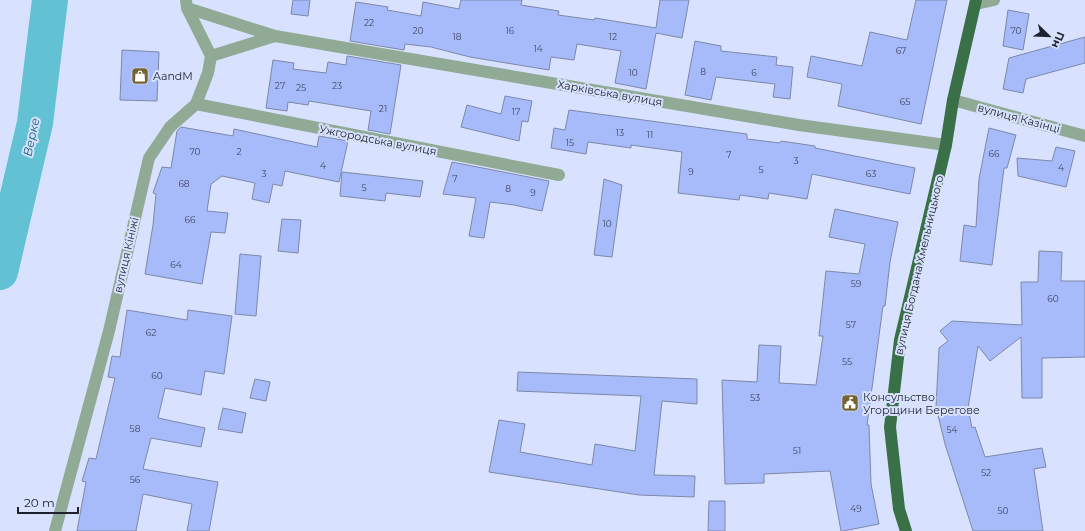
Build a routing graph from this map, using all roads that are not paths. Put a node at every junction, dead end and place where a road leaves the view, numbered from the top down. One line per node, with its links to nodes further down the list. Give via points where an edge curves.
1 (994, 0): 2 (street)
2 (976, 2): 6 (highway, вулиця Богдана Хмельницького)
3 (186, 4): 4 (street, Харківська вулиця); 5 (street)
4 (275, 36): 5 (street, Харківська вулиця); 9 (street, Харківська вулиця, via 798,125)
5 (211, 56): 7 (street, вулиця Кініжі, via 208,73)
6 (953, 100): 8 (street, вулиця Казінці); 9 (highway, вулиця Богдана Хмельницького)
7 (196, 104): 10 (street, Ужгородська вулиця); 11 (street, вулиця Кініжі, via 170,126 149,158 109,331)
8 (1085, 136)
9 (946, 146): 12 (highway, вулиця Богдана Хмельницького, via 900,340 890,426 899,509)
10 (559, 175)
11 (55, 531)
12 (906, 531)

